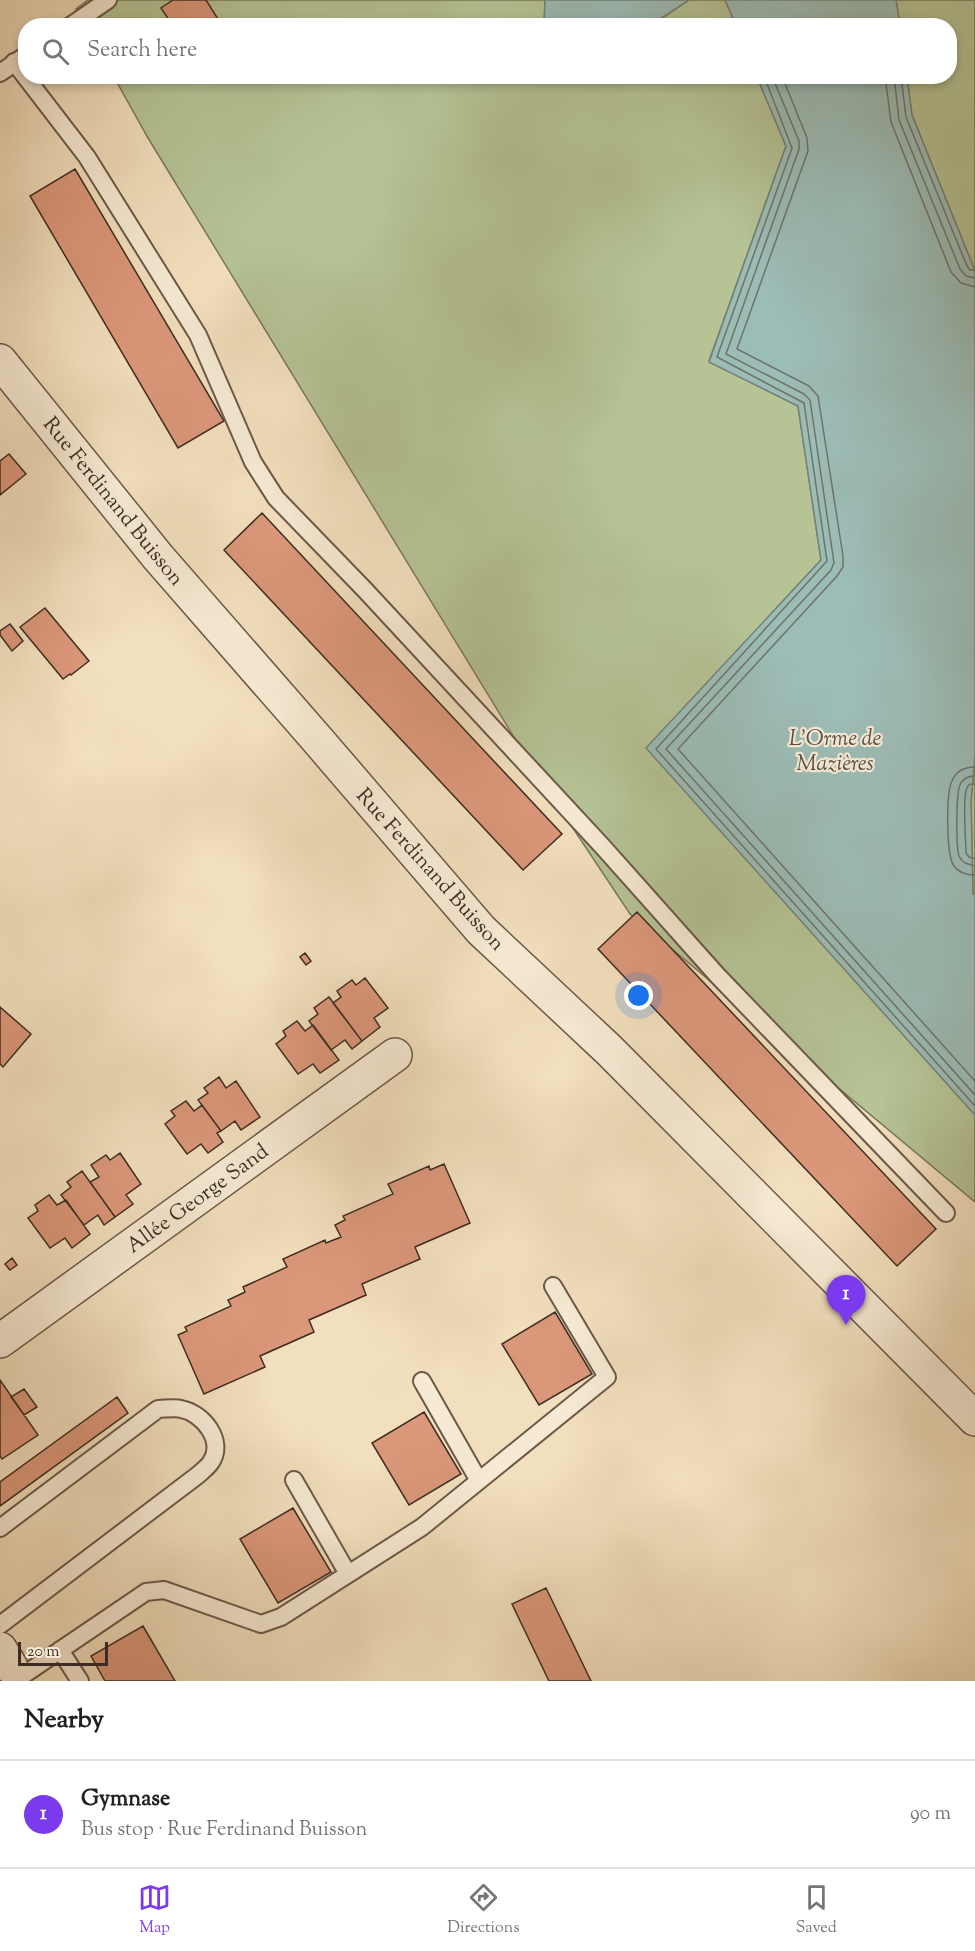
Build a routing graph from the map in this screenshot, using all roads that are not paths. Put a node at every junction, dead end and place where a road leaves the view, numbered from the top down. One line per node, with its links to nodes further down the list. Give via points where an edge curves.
1 (108, 0): 2 (lane)
2 (82, 18)
3 (18, 60): 4 (lane)
4 (0, 73)
5 (37, 84): 8 (lane, via 198,335 254,462 276,498 603,847 717,975)
6 (0, 362): 12 (street, Rue Ferdinand Buisson, via 158,558 481,930 609,1050)
7 (394, 1054): 10 (street, Allée George Sand)
8 (946, 1213)
9 (553, 1286): 14 (lane, via 607,1377)
10 (0, 1341)
11 (422, 1381): 14 (lane)
12 (975, 1419)
13 (294, 1480): 16 (lane)
14 (479, 1481): 16 (lane, via 422,1527)
15 (0, 1528): 17 (lane, via 158,1409 181,1408 198,1416 210,1429 215,1444 212,1460 198,1475)
16 (348, 1574): 18 (lane, via 281,1617 261,1624 165,1590 146,1592)
17 (0, 1625)
18 (60, 1650): 19 (lane, via 25,1674); 20 (lane)
19 (6, 1658)
20 (80, 1681)

